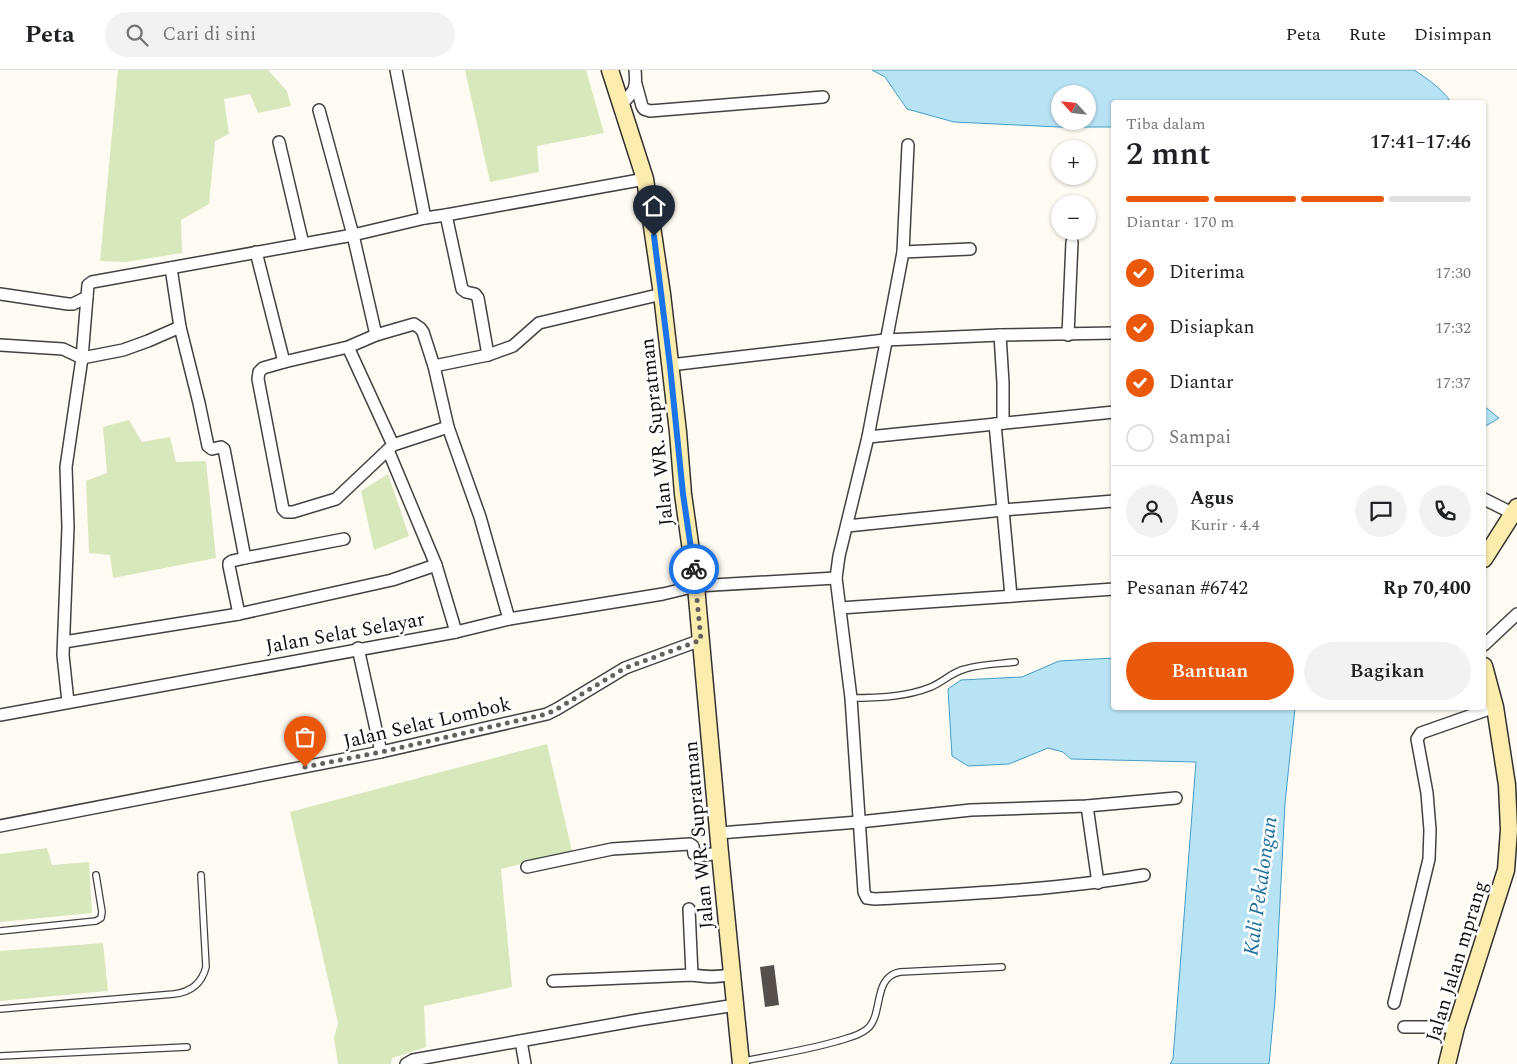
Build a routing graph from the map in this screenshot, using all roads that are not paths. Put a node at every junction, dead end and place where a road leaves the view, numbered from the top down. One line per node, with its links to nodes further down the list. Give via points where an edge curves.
1 (396, 70): 12 (street)
2 (610, 70): 6 (street, Jalan WR. Supratman)
3 (635, 70): 4 (street)
4 (636, 84): 5 (street, via 640,103 650,111); 6 (street)
5 (823, 97)
6 (621, 105): 10 (street, Jalan WR. Supratman)
7 (319, 110): 13 (street)
8 (279, 142): 15 (street)
9 (908, 145): 18 (street)
10 (645, 179): 11 (street); 21 (street, Jalan WR. Supratman)
11 (446, 215): 12 (street); 31 (street, via 462,288 478,298)
12 (425, 218): 13 (street)
13 (353, 234): 15 (street); 25 (street)
14 (1072, 242): 27 (street)
15 (303, 244): 17 (street)
16 (970, 249): 18 (street)
17 (256, 252): 19 (street); 33 (street)
18 (903, 252): 28 (street)
19 (171, 268): 22 (street, via 92,282); 23 (street)
20 (0, 294): 22 (street, via 68,304)
21 (662, 294): 31 (street, via 543,321 515,345); 35 (street, Jalan WR. Supratman)
22 (81, 300): 32 (street)
23 (180, 327): 32 (street, via 123,350); 48 (street, via 208,446 224,449)
24 (1111, 333): 27 (street)
25 (376, 335): 30 (street); 34 (street, via 414,324 423,332)
26 (1000, 335): 27 (street); 28 (street); 37 (street, via 1003,383)
27 (1068, 335)
28 (885, 340): 35 (street); 39 (street)
29 (0, 345): 32 (street, via 67,350)
30 (348, 347): 33 (street); 40 (street)
31 (488, 355): 34 (street)
32 (80, 357): 60 (street, via 66,467 68,527)
33 (284, 362): 40 (street, via 263,368 258,379 286,512 336,498)
34 (434, 366): 38 (street)
35 (670, 366): 51 (street, Jalan WR. Supratman)
36 (1111, 412): 37 (street)
37 (999, 423): 39 (street); 43 (street)
38 (448, 427): 40 (street); 57 (street, via 480,517)
39 (868, 436): 45 (street)
40 (390, 447): 49 (street)
41 (1486, 500): 44 (street)
42 (1111, 501): 43 (street)
43 (1003, 510): 45 (street); 53 (street)
44 (1515, 511): 47 (street)
45 (847, 526): 50 (street)
46 (344, 539): 48 (street)
47 (1486, 556)
48 (245, 558): 55 (street, via 229,563)
49 (436, 565): 55 (street, via 370,586); 58 (street)
50 (836, 578): 51 (street, Jalan Selat Selayar); 54 (street)
51 (691, 588): 57 (street, Jalan Selat Selayar); 59 (street, Jalan WR. Supratman)
52 (1111, 589): 53 (street)
53 (1011, 596): 54 (street)
54 (840, 608): 65 (street)
55 (239, 614): 60 (street)
56 (1517, 614): 61 (street)
57 (509, 619): 58 (street, Jalan Selat Selayar)
58 (456, 632): 62 (street, Jalan Selat Selayar)
59 (701, 640): 69 (street, Jalan Selat Lombok, via 625,668 547,714); 74 (street, Jalan WR. Supratman)
60 (64, 642): 66 (street)
61 (1486, 643)
62 (358, 648): 66 (street, Jalan Selat Selayar); 69 (street)
63 (1015, 662): 65 (lane, via 964,669 933,686 911,692)
64 (1486, 673): 67 (street, Jalan Jalan mprang)
65 (851, 698): 72 (street)
66 (68, 702): 68 (street, Jalan Selat Selayar)
67 (1495, 707): 77 (street, Jalan Jalan mprang, via 1507,785); 88 (street, via 1422,733 1417,739 1427,793 1429,859)
68 (0, 715)
69 (381, 752): 73 (street, Jalan Selat Lombok)
70 (1176, 798): 71 (street)
71 (1087, 806): 72 (street, via 971,810); 81 (street)
72 (859, 822): 74 (street); 81 (street, via 864,892 871,900)
73 (0, 826)
74 (719, 833): 75 (street, Jalan WR. Supratman)
75 (708, 854): 76 (street, via 694,854 690,844 668,845 612,849); 86 (street, Jalan WR. Supratman)
76 (527, 866)
77 (1512, 867): 92 (street, Jalan Jalan mprang)
78 (96, 875): 83 (lane, via 102,912 96,921)
79 (201, 875): 90 (lane, via 206,966 204,977 189,990)
80 (1144, 875): 81 (street)
81 (1098, 883)
82 (689, 909): 85 (street)
83 (0, 931)
84 (1002, 967): 96 (lane, via 891,975 881,989 870,1025 864,1031 816,1047)
85 (692, 975): 86 (street); 87 (street)
86 (727, 976): 89 (street, Jalan WR. Supratman)
87 (553, 981)
88 (1394, 1003)
89 (725, 1007): 93 (street); 96 (street, Jalan WR. Supratman)
90 (0, 1009)
91 (1404, 1027): 92 (street)
92 (1456, 1027): 99 (street, Jalan Jalan mprang)
93 (521, 1041): 97 (street, via 413,1060); 98 (street)
94 (187, 1047): 95 (lane)
95 (0, 1056)
96 (741, 1063)
97 (406, 1064)
98 (524, 1064)
99 (1448, 1064)

